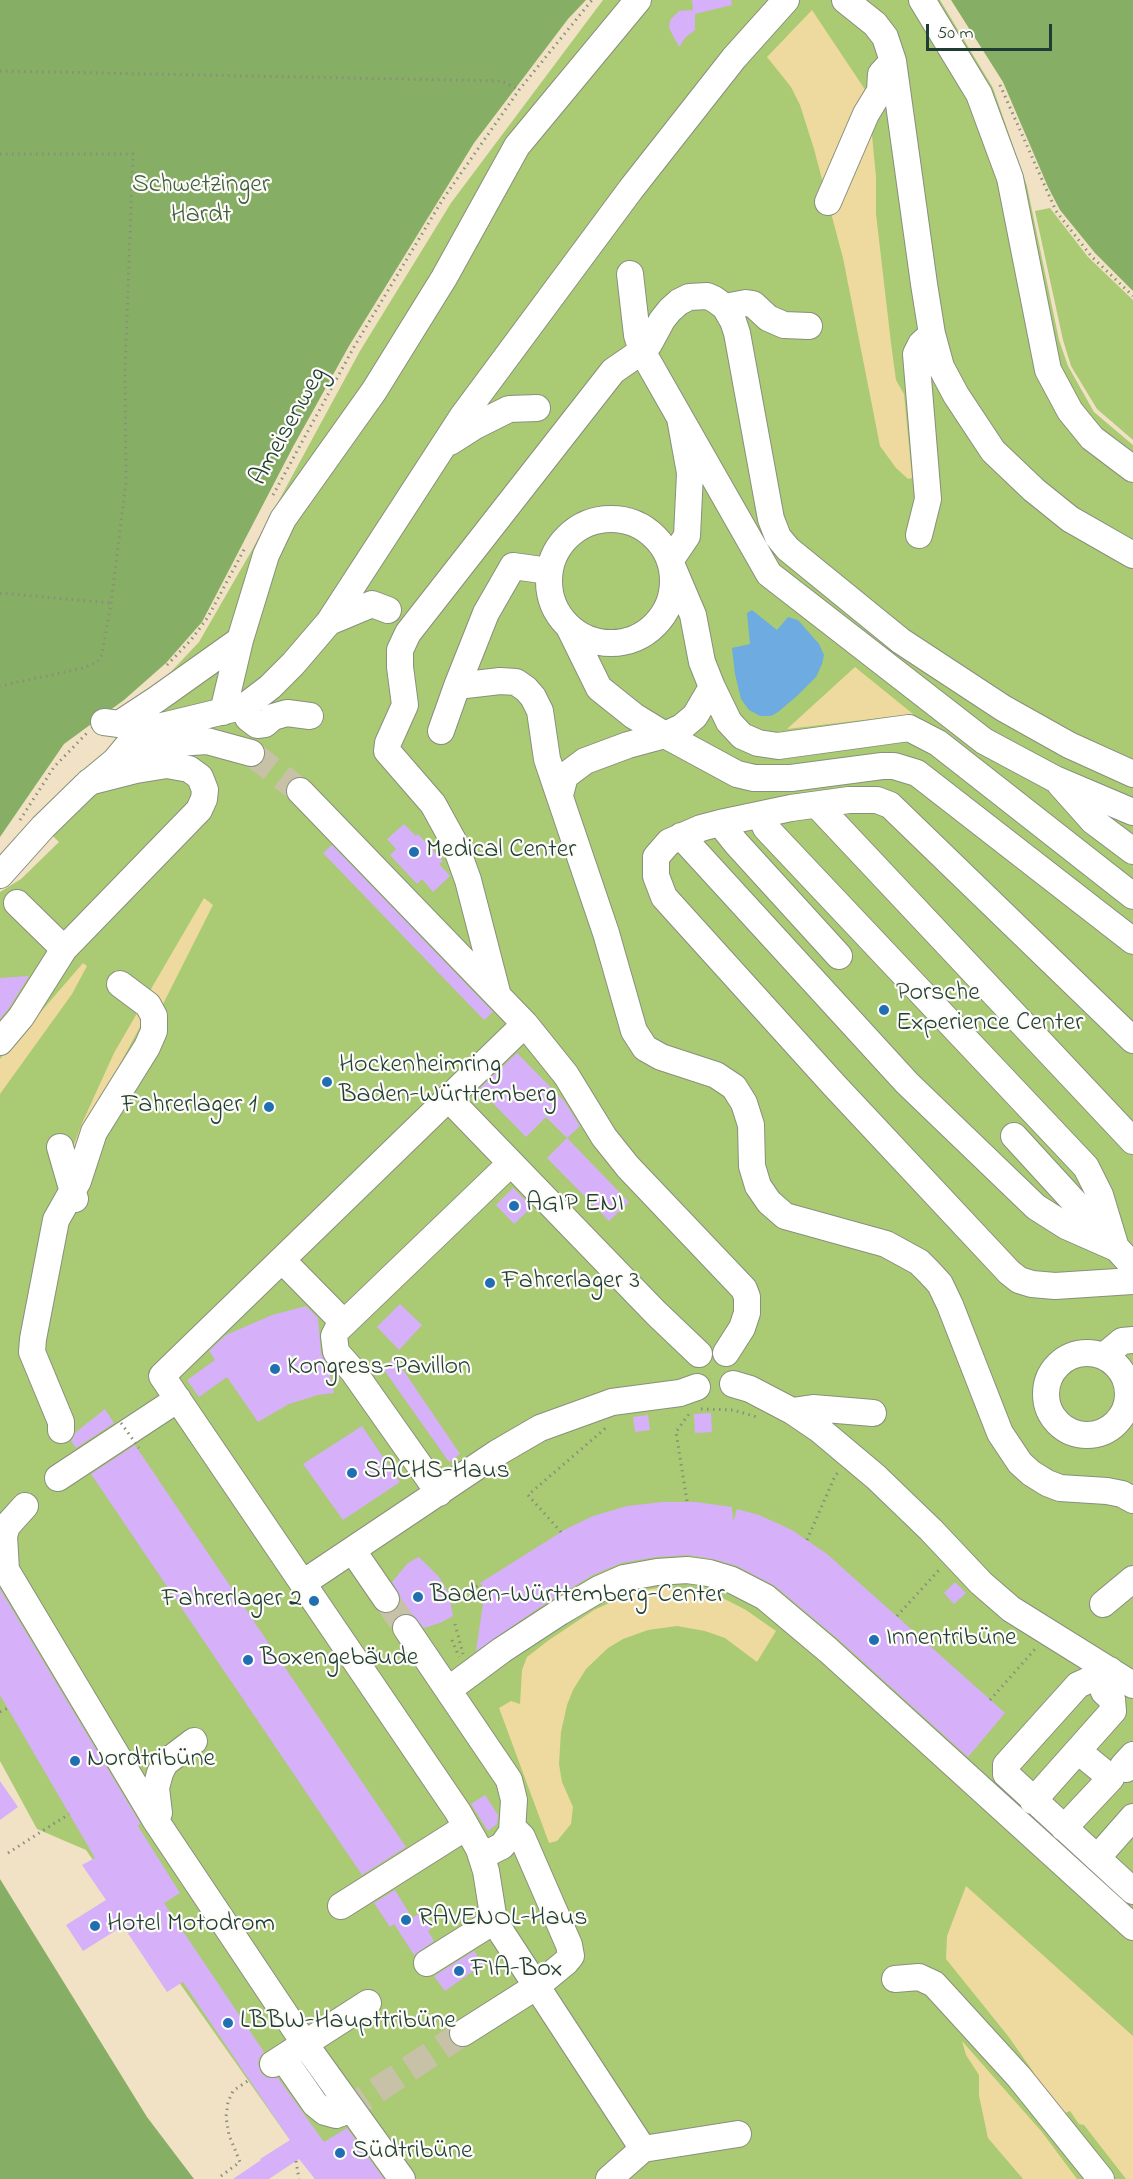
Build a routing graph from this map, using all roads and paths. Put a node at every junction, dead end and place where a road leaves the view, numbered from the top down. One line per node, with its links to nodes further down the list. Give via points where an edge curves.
1 (592, 0): 9 (path, Ameisenweg)
2 (638, 0): 35 (lane, via 517,146 445,276 379,383 283,519 266,555)
3 (786, 0): 12 (lane, via 734,58)
4 (845, 0): 6 (lane, via 885,37)
5 (922, 0): 23 (lane, via 979,94 1010,178 1047,370 1070,411 1092,438)
6 (893, 60): 13 (lane, via 881,74 880,91); 18 (lane)
7 (0, 71): 9 (path, via 502,81)
8 (999, 84): 15 (path, via 1056,211 1091,256)
9 (519, 90): 24 (path, Ameisenweg, via 443,199 354,347)
10 (0, 154): 31 (path, via 133,154 125,371 126,482)
11 (660, 177): 12 (lane, via 646,191)
12 (630, 189): 22 (lane)
13 (828, 202)
14 (630, 274): 19 (lane)
15 (1133, 296)
16 (725, 307): 17 (lane, via 741,302 753,304 768,318 784,325); 19 (lane, via 706,296 679,302); 47 (lane, via 737,333 771,519 782,542 911,648 1003,708 1069,745)
17 (809, 326)
18 (932, 334): 25 (lane, via 916,354 928,499); 27 (lane, via 941,367 993,451 1070,519)
19 (642, 351): 21 (lane); 66 (lane, via 613,371 408,633 400,650 405,705 387,751 434,804 455,844)
20 (537, 408): 22 (lane, via 509,409)
21 (680, 418): 28 (lane, via 690,473 687,536); 48 (lane, via 770,574 984,741)
22 (444, 445): 33 (lane)
23 (1133, 470)
24 (270, 501)
25 (919, 535)
26 (247, 543): 36 (path, via 208,617 192,640)
27 (1133, 555)
28 (670, 561): 29 (lane, via 660,543 645,529 626,521 606,519 586,524 569,535 556,551); 34 (lane, via 674,580 670,601 661,619 646,633 627,642 606,644 586,639); 39 (lane, via 693,615 702,662)
29 (549, 571): 34 (lane, via 549,592 556,611); 38 (lane, via 513,566 486,613)
30 (0, 593): 31 (path)
31 (111, 603): 37 (path, via 102,655 97,662)
32 (388, 610): 33 (lane, via 372,604)
33 (329, 622): 40 (lane, via 270,687)
34 (569, 627): 44 (lane, via 599,688)
35 (240, 640): 40 (lane); 42 (lane, via 118,724)
36 (161, 671)
37 (0, 686)
38 (457, 686): 43 (lane); 51 (lane, via 500,681 516,682 526,689 540,711 547,759)
39 (712, 687): 44 (lane, via 695,716); 60 (lane, via 729,722 742,736 758,743 778,746 909,728 924,734)
40 (234, 709): 41 (lane, via 257,725 287,713); 46 (lane, via 154,729 130,742)
41 (310, 716)
42 (104, 722): 55 (path, via 83,736 54,767)
43 (441, 731)
44 (665, 735): 51 (lane, via 585,761 565,776); 62 (lane, via 737,774 754,778 791,778 882,766 917,773)
45 (251, 753): 46 (lane, via 207,741 162,744)
46 (115, 761): 49 (lane)
47 (1133, 774)
48 (1055, 779): 53 (lane); 58 (lane, via 1093,821)
49 (89, 782): 59 (lane); 63 (lane, via 167,765 189,769 200,777 205,790 199,810)
50 (300, 791): 66 (lane)
51 (560, 795): 99 (lane, via 606,933 633,1031 645,1048 661,1057 716,1075 734,1087 751,1125 752,1166 758,1186 769,1202 785,1216 886,1244 920,1262 940,1284 1000,1433 1020,1463 1030,1473 1060,1488 1107,1491)
52 (817, 805): 54 (lane); 68 (lane, via 869,799 890,806); 72 (lane)
53 (1133, 812)
54 (760, 816): 56 (lane); 76 (lane, via 766,828 1086,1167)
55 (18, 822)
56 (720, 823): 57 (lane); 64 (lane)
57 (681, 836): 76 (lane, via 907,1083 1010,1182 1051,1217); 78 (lane, via 669,842 656,857 656,876 664,897 1009,1272 1032,1284 1055,1286)
58 (1133, 851)
59 (0, 875)
60 (1133, 896)
61 (17, 903): 63 (lane)
62 (1133, 941)
63 (70, 950): 69 (lane)
64 (839, 956)
65 (120, 984): 75 (lane, via 148,1005 154,1016 154,1031 94,1132)
66 (498, 996): 67 (lane)
67 (525, 1024): 70 (lane); 81 (lane, via 566,1075 604,1137 628,1167 744,1289 747,1313)
68 (1133, 1040)
69 (0, 1042)
70 (448, 1098): 74 (lane); 77 (lane)
71 (1014, 1136): 76 (lane)
72 (1133, 1141)
73 (60, 1147): 75 (lane)
74 (511, 1163): 79 (lane); 82 (lane)
75 (74, 1197): 94 (lane, via 56,1220 32,1352)
76 (1125, 1257)
77 (282, 1260): 79 (lane); 86 (lane, via 159,1371)
78 (1133, 1281)
79 (344, 1323): 98 (lane, via 334,1336 336,1352)
80 (1133, 1340): 83 (lane, via 1122,1341)
81 (726, 1353): 82 (lane, via 712,1349); 84 (lane, via 736,1371)
82 (699, 1354): 85 (lane, via 690,1375)
83 (1104, 1356): 93 (lane, via 1125,1375 1129,1389); 93 (lane, via 1076,1353 1053,1369 1045,1394 1048,1407 1054,1419 1075,1434)
84 (733, 1384): 85 (lane, via 720,1394 705,1393); 88 (lane)
85 (698, 1398): 90 (path); 98 (lane, via 680,1393 612,1402 570,1416 497,1453)
86 (178, 1399): 97 (lane); 108 (lane)
87 (678, 1409): 100 (path, via 689,1409 676,1432)
88 (792, 1410): 89 (lane); 118 (lane, via 876,1477 1011,1609)
89 (873, 1413)
90 (765, 1420)
91 (121, 1423): 95 (path, bridge)
92 (609, 1423): 102 (path, via 528,1495)
93 (1123, 1429)
94 (61, 1430)
95 (139, 1448)
96 (835, 1476): 103 (path)
97 (58, 1478)
98 (439, 1493): 104 (lane)
99 (1132, 1498)
100 (687, 1501)
101 (25, 1506): 106 (lane, via 7,1526)
102 (561, 1532)
103 (807, 1540)
104 (353, 1551): 108 (lane); 111 (lane)
105 (944, 1564): 113 (path)
106 (3, 1565): 128 (lane)
107 (1133, 1579): 112 (lane)
108 (303, 1583): 129 (lane)
109 (482, 1585): 110 (path)
110 (453, 1593)
111 (386, 1599)
112 (1103, 1604)
113 (897, 1616)
114 (406, 1628): 119 (lane)
115 (452, 1640): 117 (path, via 461,1660)
116 (1040, 1643): 120 (path)
117 (464, 1658)
118 (1118, 1674): 124 (lane, via 1104,1692 1112,1699 1113,1711); 125 (lane, via 1078,1685 1006,1765 1005,1774)
119 (448, 1690): 130 (lane, via 509,1780 514,1800); 138 (lane, via 560,1612 624,1578 687,1570 732,1580 765,1597 828,1650)
120 (990, 1700)
121 (8, 1708): 122 (path)
122 (0, 1712)
123 (194, 1741): 128 (lane, via 165,1763 160,1773)
124 (1078, 1751): 125 (lane); 131 (lane, via 1111,1778)
125 (1033, 1800): 131 (lane)
126 (69, 1814): 132 (path)
127 (1133, 1816): 134 (lane)
128 (156, 1821): 144 (lane)
129 (466, 1827): 133 (lane); 136 (lane)
130 (513, 1828): 133 (lane, via 502,1846); 141 (lane, via 522,1837 571,1952 566,1962)
131 (1064, 1828): 134 (lane)
132 (8, 1853)
133 (482, 1856): 137 (lane)
134 (1097, 1858): 135 (lane)
135 (1129, 1879)
136 (341, 1906)
137 (494, 1921): 139 (lane); 141 (lane)
138 (1133, 1927)
139 (428, 1963)
140 (895, 1979): 154 (lane, via 920,1977 934,1984 1018,2077)
141 (537, 1986): 143 (lane); 148 (lane)
142 (368, 2003): 144 (lane)
143 (463, 2033)
144 (305, 2044): 146 (lane, via 278,2061 325,2112); 152 (lane)
145 (249, 2080): 150 (path, via 233,2091 226,2117 240,2162)
146 (345, 2112)
147 (738, 2134): 148 (lane)
148 (643, 2149): 153 (lane)
149 (296, 2161): 151 (path)
150 (221, 2176)
151 (299, 2179)
152 (402, 2179)
153 (609, 2179)
154 (1101, 2179)

